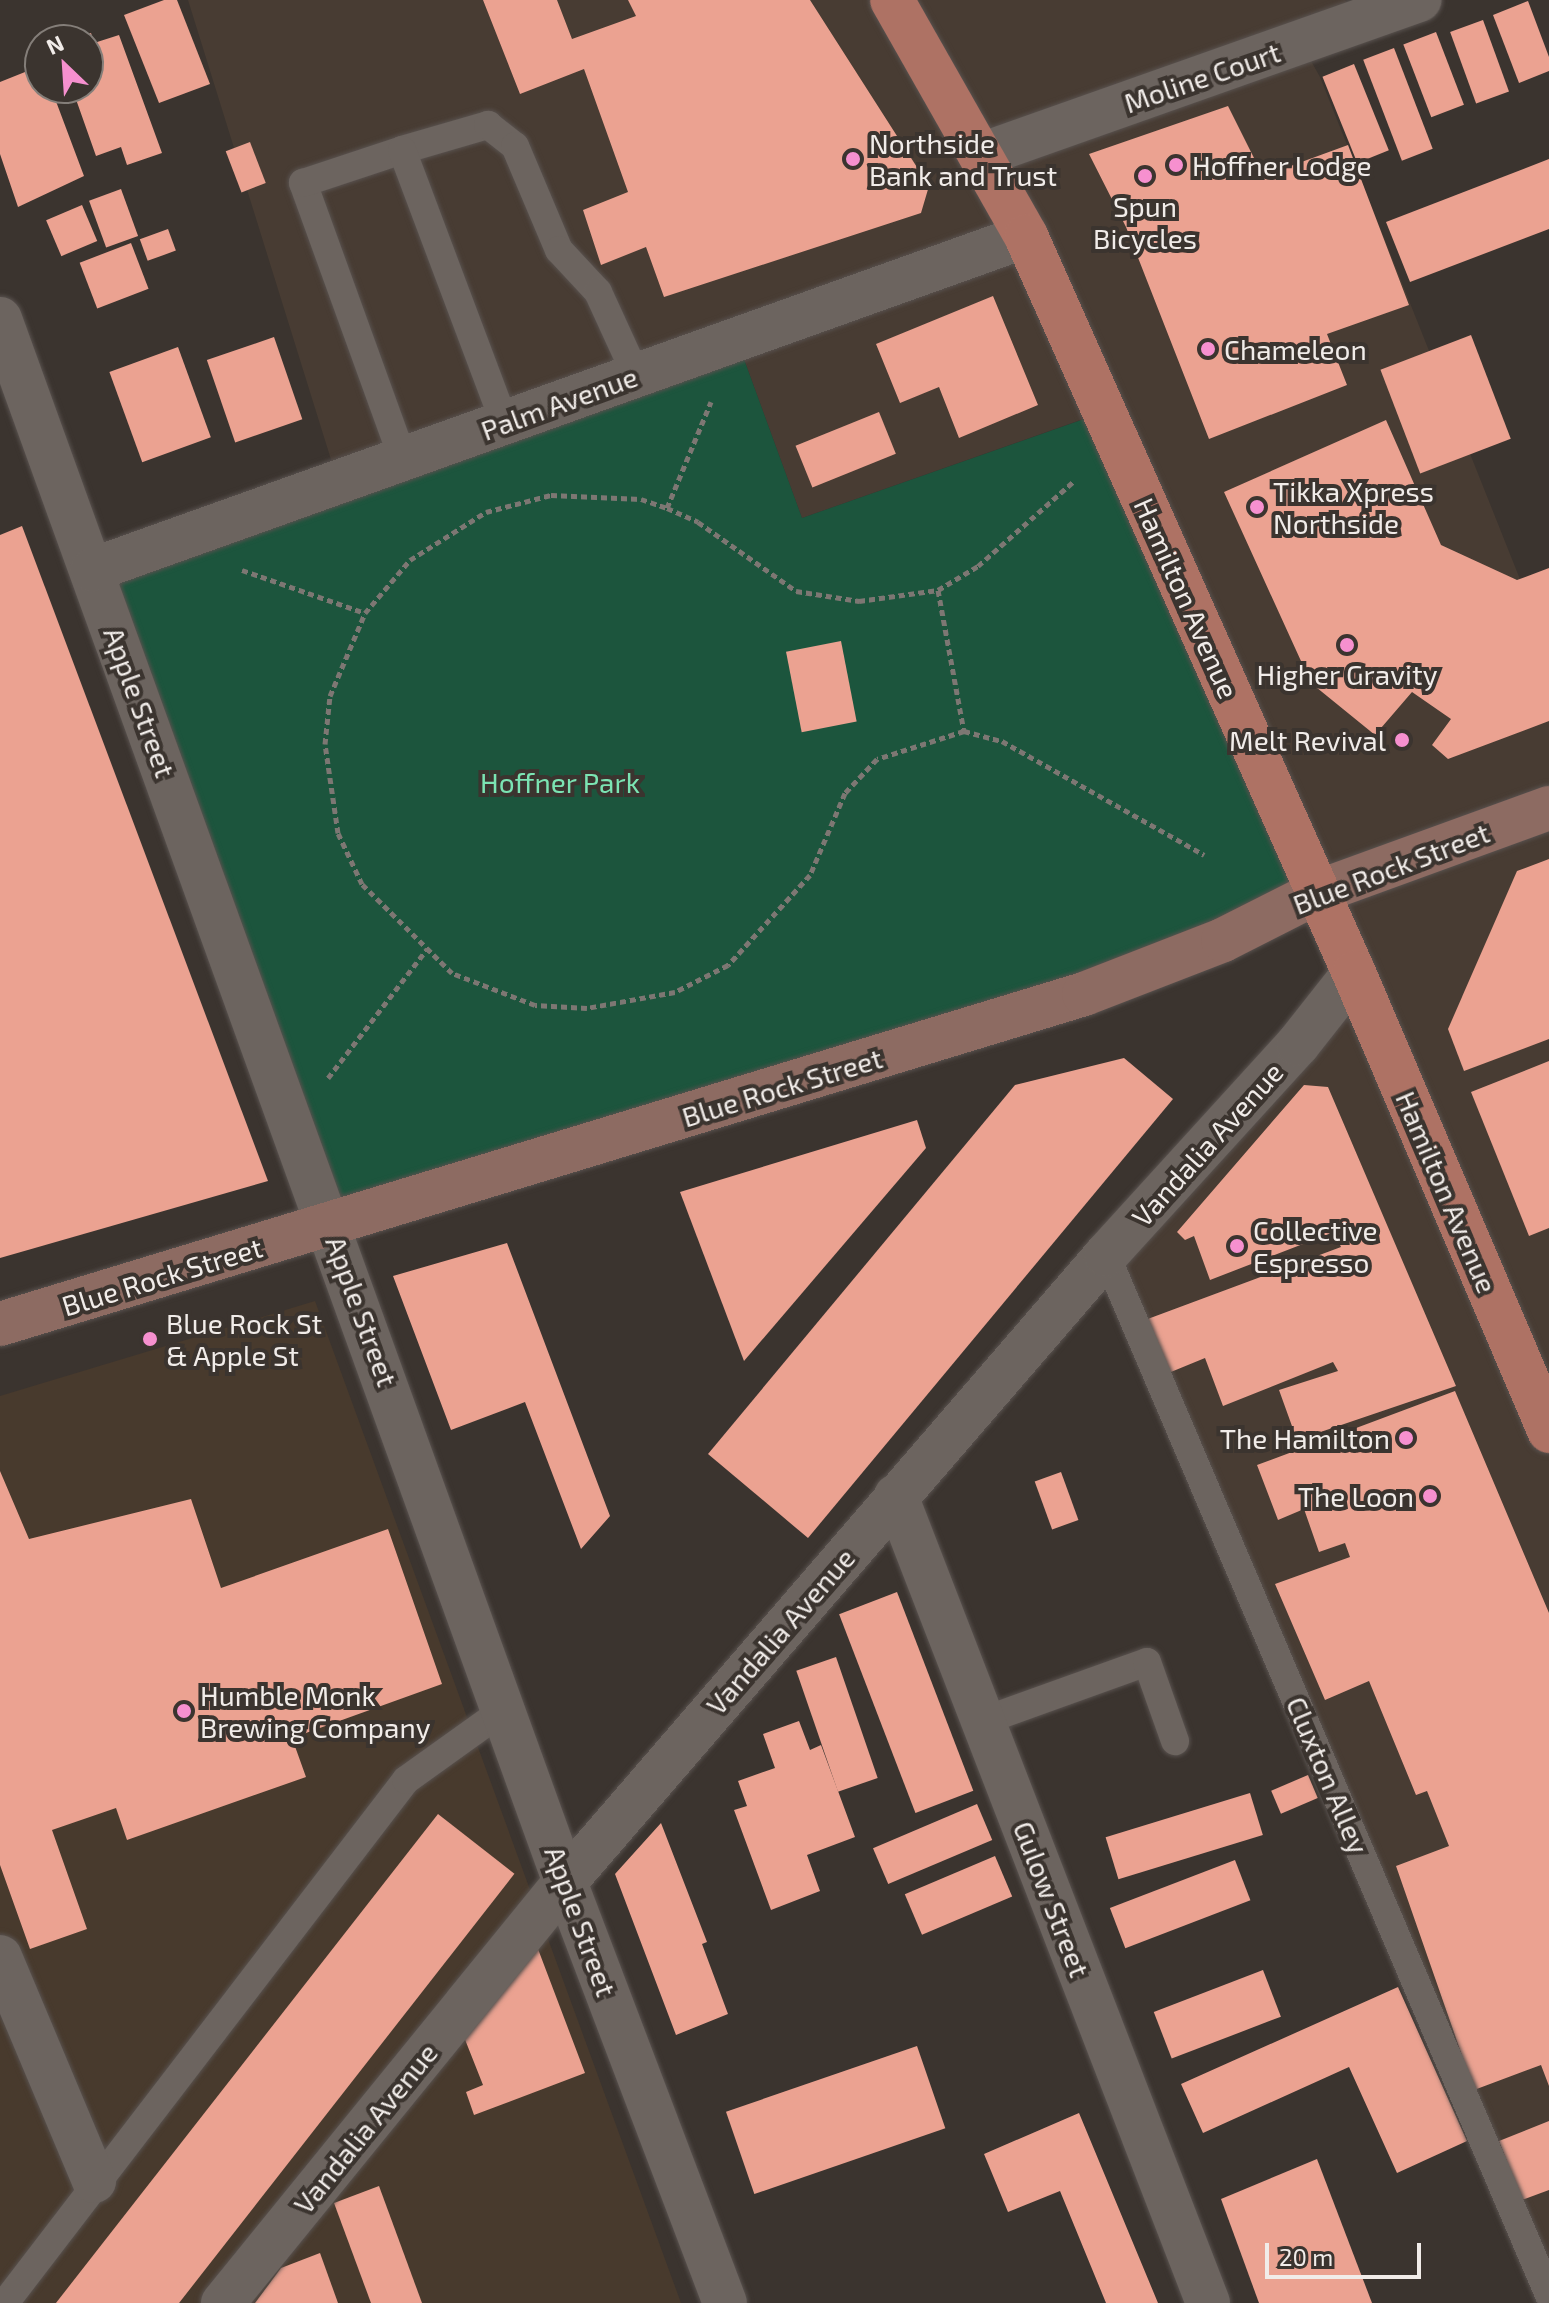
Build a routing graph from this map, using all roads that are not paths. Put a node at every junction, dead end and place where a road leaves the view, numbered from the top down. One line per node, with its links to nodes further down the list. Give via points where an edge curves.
1 (892, 0): 4 (main road, Hamilton Avenue)
2 (1420, 0): 4 (street, Moline Court)
3 (402, 150): 7 (lane, via 488,125 515,146 559,250 598,292); 8 (lane); 9 (lane, via 303,183)
4 (984, 154): 5 (main road, Hamilton Avenue)
5 (1026, 236): 7 (street, Palm Avenue); 12 (main road, Hamilton Avenue)
6 (0, 319): 10 (street, Apple Street)
7 (636, 375): 8 (street, Palm Avenue)
8 (504, 422): 9 (street, Palm Avenue)
9 (403, 459): 10 (street, Palm Avenue)
10 (92, 570): 14 (street, Apple Street)
11 (1549, 808): 12 (street, Blue Rock Street)
12 (1318, 892): 13 (main road, Hamilton Avenue); 14 (street, Blue Rock Street, via 1223,940 1084,994)
13 (1354, 973): 15 (street, Vandalia Avenue, via 1298,1044); 17 (main road, Hamilton Avenue)
14 (331, 1226): 16 (street, Blue Rock Street); 19 (street, Apple Street)
15 (1106, 1255): 18 (street, Vandalia Avenue); 25 (lane, Cluxton Alley)
16 (0, 1324)
17 (1549, 1431)
18 (896, 1496): 20 (street, Gulow Street); 22 (street, Vandalia Avenue)
19 (505, 1709): 22 (street, Apple Street); 24 (lane, via 406,1780)
20 (983, 1721): 21 (lane, via 1147,1662); 29 (street, Gulow Street)
21 (1175, 1741)
22 (565, 1882): 27 (street, Vandalia Avenue); 28 (street, Apple Street)
23 (0, 1957): 24 (street)
24 (94, 2181): 26 (lane)
25 (1549, 2295)
26 (5, 2303)
27 (223, 2303)
28 (725, 2303)
29 (1208, 2303)

